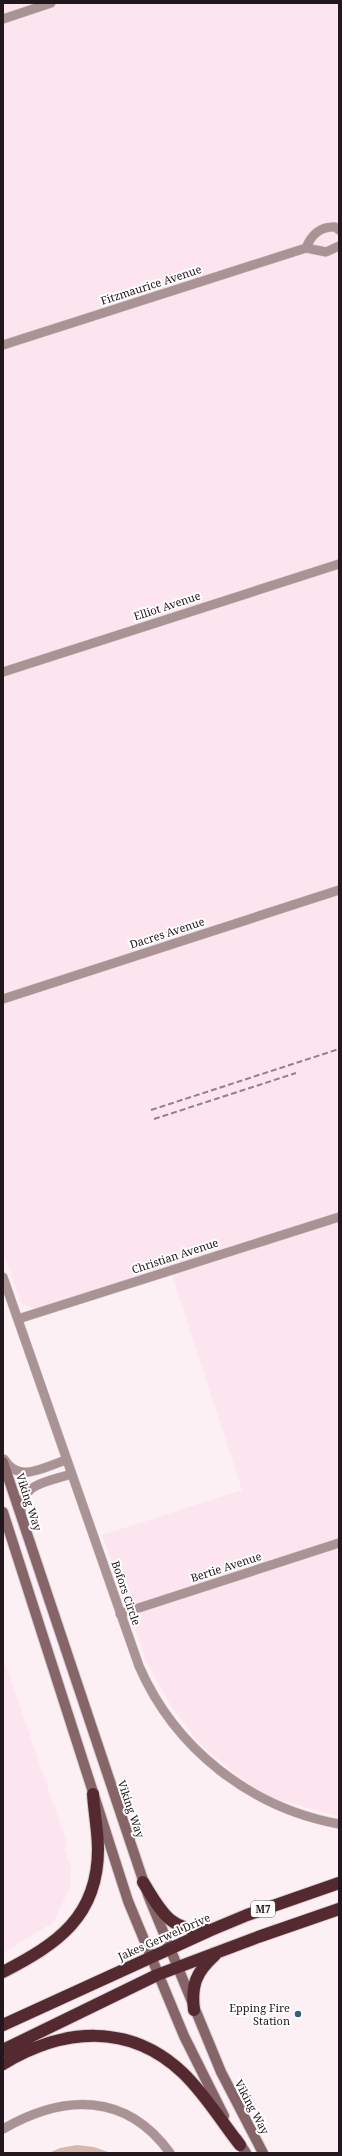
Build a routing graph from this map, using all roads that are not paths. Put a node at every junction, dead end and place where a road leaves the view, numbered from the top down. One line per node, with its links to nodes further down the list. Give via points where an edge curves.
1 (51, 3): 2 (street)
2 (3, 19)
3 (339, 230): 5 (street, via 335,226 323,228 311,238)
4 (339, 246): 5 (street, via 326,252)
5 (306, 248): 6 (street, Fitzmaurice Avenue)
6 (3, 345)
7 (339, 564): 8 (street, Elliot Avenue)
8 (3, 672)
9 (339, 890): 10 (street, Dacres Avenue)
10 (3, 999)
11 (339, 1217): 13 (street, Christian Avenue)
12 (3, 1277): 13 (street, Bofors Circle)
13 (18, 1319): 15 (street, Bofors Circle)
14 (3, 1458): 15 (street, via 12,1470 24,1473)
15 (66, 1460): 17 (street, Bofors Circle)
16 (3, 1462): 19 (main road, Viking Way)
17 (71, 1474): 19 (street, via 28,1490 22,1500); 21 (street, Bofors Circle)
18 (3, 1512): 22 (main road)
19 (21, 1517): 24 (main road, Viking Way)
20 (339, 1543): 21 (street, Bertie Avenue)
21 (120, 1614): 23 (street, Bofors Circle, via 150,1689 172,1722 201,1754 232,1780 266,1800 303,1816)
22 (93, 1794): 30 (main road, via 128,1901); 32 (highway, via 98,1849 94,1883 84,1906 61,1937 47,1948)
23 (339, 1824)
24 (143, 1882): 27 (highway, via 173,1923 189,1929); 28 (main road, Viking Way)
25 (339, 1883): 27 (highway, Jakes Gerwel Drive / M7)
26 (339, 1909): 29 (highway, M7)
27 (211, 1930): 28 (highway, Jakes Gerwel Drive / M7)
28 (169, 1949): 30 (highway, Jakes Gerwel Drive / M7); 31 (main road, Viking Way)
29 (220, 1950): 31 (highway, M7); 34 (highway, via 197,1975 193,1988)
30 (150, 1957): 33 (main road); 35 (highway, Jakes Gerwel Drive / M7)
31 (176, 1967): 33 (highway, M7); 34 (main road, Viking Way)
32 (3, 1972)
33 (157, 1975): 36 (highway, M7); 39 (main road, via 199,2068)
34 (194, 2010): 41 (main road, Viking Way, via 221,2072)
35 (3, 2025)
36 (3, 2050)
37 (3, 2064): 39 (highway, via 36,2046 65,2038 101,2036 135,2044 156,2053 182,2073 195,2086)
38 (3, 2129): 40 (street, via 26,2116 48,2108 94,2104 123,2112 136,2119 162,2142)
39 (243, 2149)
40 (170, 2153)
41 (263, 2153)

